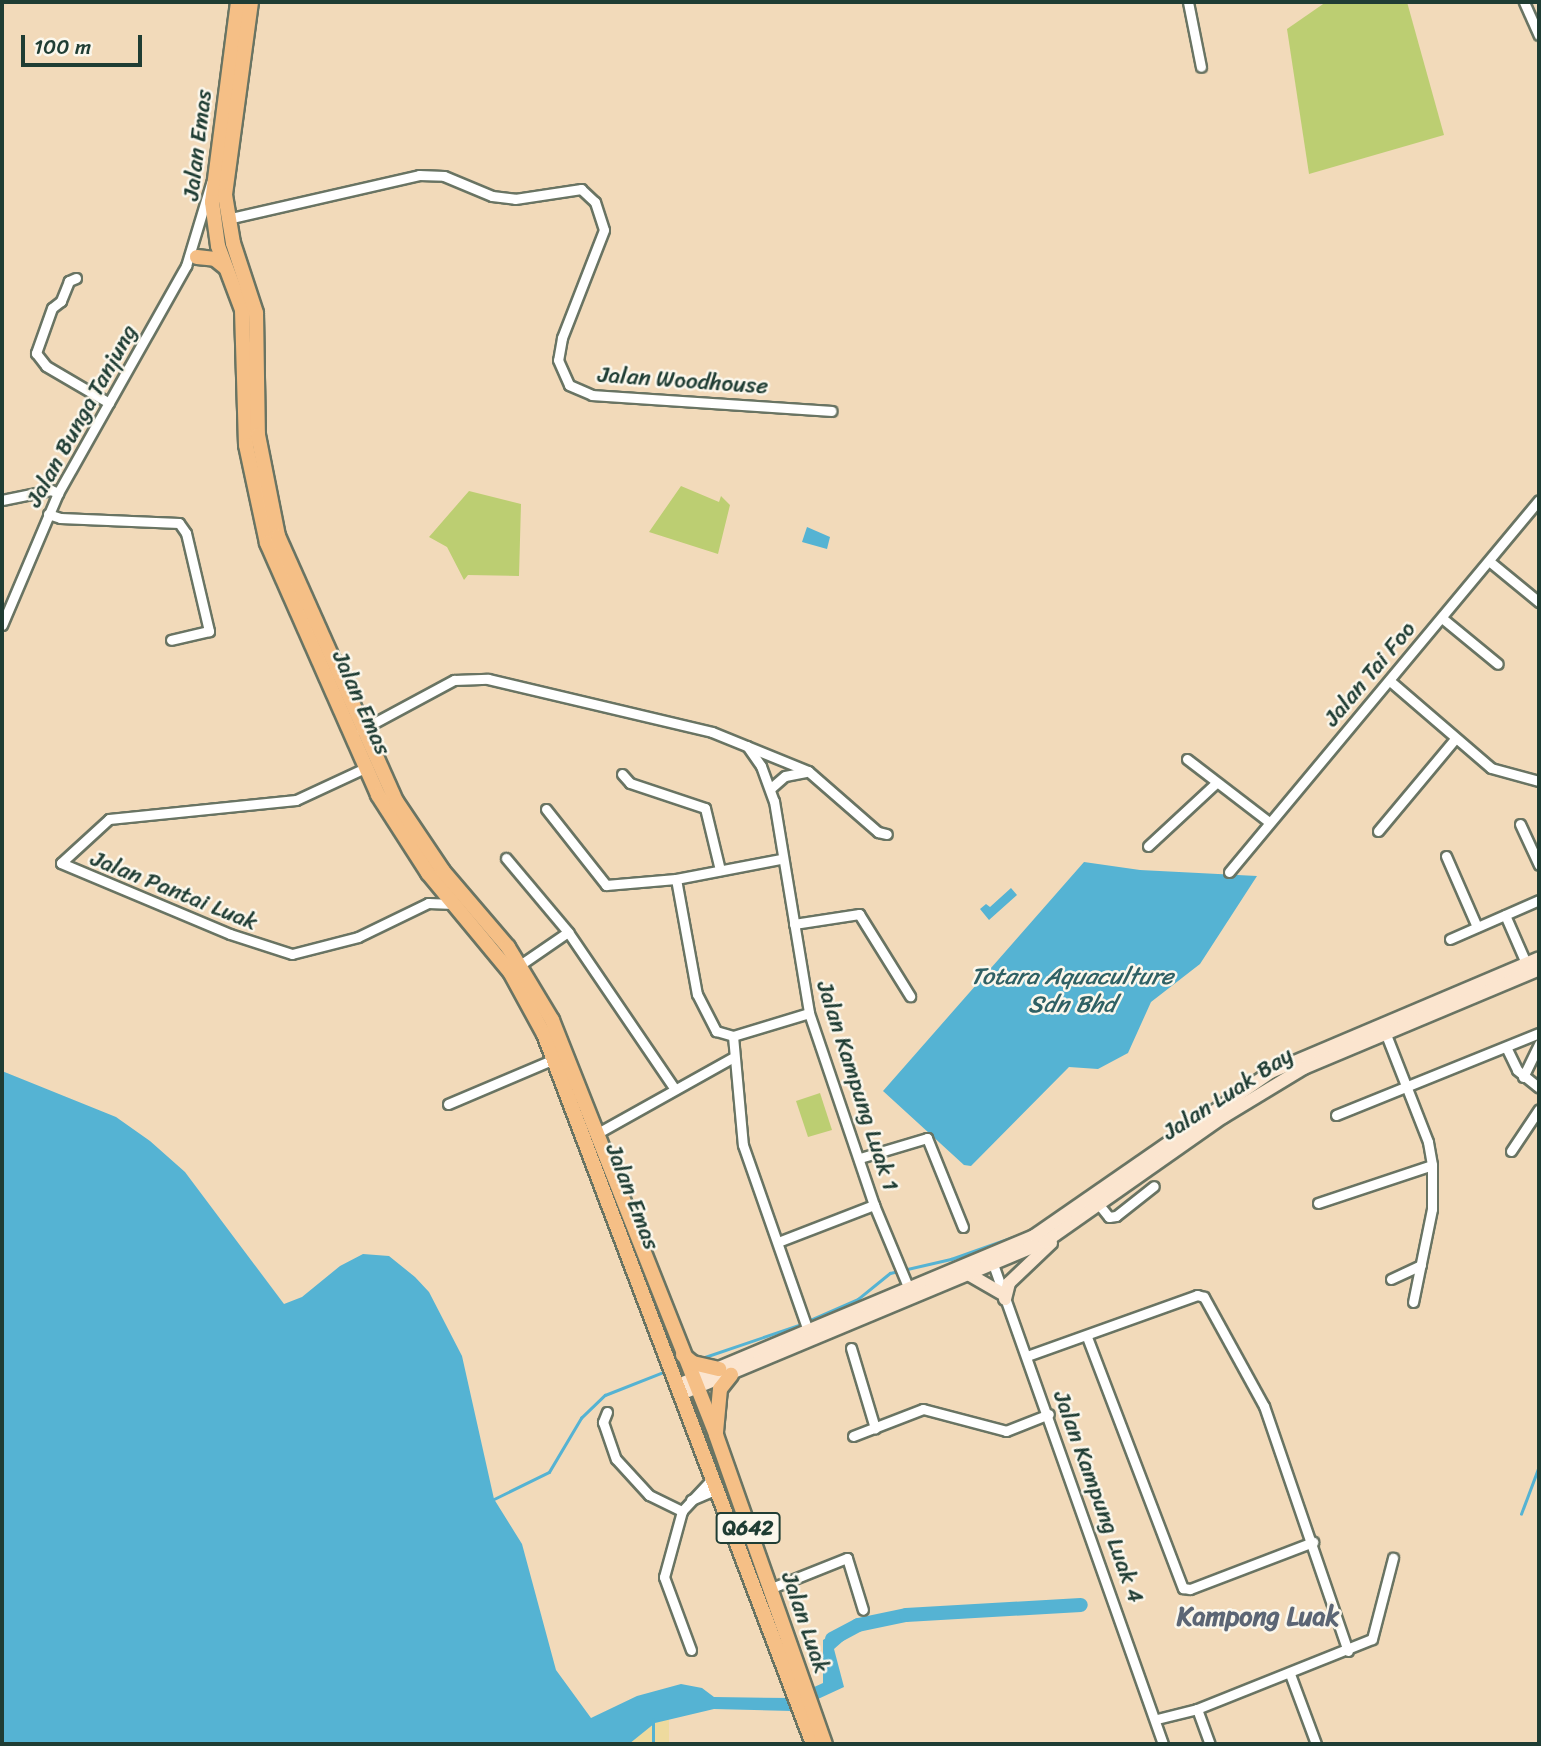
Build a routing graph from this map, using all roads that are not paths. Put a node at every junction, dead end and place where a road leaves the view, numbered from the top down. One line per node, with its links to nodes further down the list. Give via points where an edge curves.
1 (238, 2): 7 (main road, Jalan Emas)
2 (251, 2): 8 (main road, Jalan Emas, via 228,168)
3 (1188, 2): 6 (street)
4 (1524, 2): 5 (street)
5 (1539, 35)
6 (1201, 67)
7 (214, 174): 9 (main road, Jalan Emas, via 212,202); 10 (street, Jalan Bunga Tanjung)
8 (227, 219): 9 (main road, via 226,237); 14 (street, Jalan Woodhouse, via 419,175 444,176 514,200 581,189 595,202 604,230 562,338 558,360 569,385 592,396); 27 (main road, Jalan Emas, via 256,313 258,435 271,511 291,569)
9 (218, 246): 10 (street); 11 (main road, Jalan Emas)
10 (191, 261): 11 (main road, via 215,260); 13 (street, Jalan Bunga Tanjung)
11 (227, 269): 31 (main road, Jalan Emas, via 244,325 246,445 256,507 284,586)
12 (76, 278): 13 (street, via 69,281 61,301 52,308 36,353 46,366)
13 (109, 403): 15 (street, Jalan Bunga Tanjung)
14 (831, 411)
15 (58, 493): 16 (street); 19 (street, Jalan Bunga Tanjung)
16 (2, 500)
17 (1539, 500): 18 (street, Jalan Tai Foo)
18 (1536, 512): 20 (street, Jalan Tai Foo)
19 (48, 514): 23 (street, Jalan Bunga Tanjung); 24 (street, via 60,519 179,523 186,533 209,634)
20 (1489, 561): 21 (street); 22 (street, Jalan Tai Foo)
21 (1539, 602)
22 (1442, 618): 25 (street); 26 (street, Jalan Tai Foo)
23 (2, 625)
24 (172, 640)
25 (1498, 664)
26 (1390, 681): 28 (street); 38 (street, Jalan Tai Foo)
27 (361, 730): 29 (street, via 454,680 475,678 676,723); 61 (main road, Jalan Emas, via 422,844)
28 (1455, 739): 34 (street, via 1491,768); 40 (street)
29 (747, 746): 32 (street); 36 (street, Jalan Kampung Luak 1)
30 (1187, 759): 35 (street)
31 (365, 768): 49 (main road, Jalan Emas, via 393,821); 52 (street, Jalan Pantai Luak, via 296,800 109,819 61,863 230,934 292,954 358,937)
32 (808, 771): 36 (street, via 785,776); 41 (street, via 878,832)
33 (622, 774): 47 (street, via 630,783 705,808)
34 (1539, 781)
35 (1216, 783): 38 (street); 42 (street)
36 (771, 788): 45 (street, Jalan Kampung Luak 1)
37 (546, 809): 50 (street, via 606,885)
38 (1269, 822): 48 (street, Jalan Tai Foo)
39 (1521, 824): 46 (street)
40 (1378, 831)
41 (887, 834)
42 (1148, 846)
43 (1446, 856): 56 (street)
44 (506, 858): 57 (street)
45 (781, 859): 47 (street); 55 (street, Jalan Kampung Luak 1)
46 (1539, 865)
47 (720, 870): 50 (street)
48 (1229, 872)
49 (434, 879): 52 (street); 53 (main road, Jalan Emas)
50 (676, 879): 67 (street, via 697,994 716,1031)
51 (1539, 900): 54 (street)
52 (428, 903): 53 (street, Jalan Pantai Luak)
53 (456, 905): 71 (main road, Jalan Emas, via 532,1006)
54 (1505, 915): 56 (street); 60 (street)
55 (794, 924): 63 (street, via 859,914); 64 (street, Jalan Kampung Luak 1)
56 (1477, 927): 58 (street)
57 (568, 932): 61 (street); 74 (street)
58 (1450, 939)
59 (1539, 958): 60 (street, Jalan Luak Bay)
60 (1526, 963): 90 (street, Jalan Luak Bay, via 1271,1072 1071,1213)
61 (520, 965): 79 (main road, Jalan Emas, via 552,1020)
62 (1539, 969): 65 (street, Jalan Luak Bay)
63 (910, 996)
64 (809, 1013): 67 (street); 81 (street, Jalan Kampung Luak 1)
65 (1385, 1032): 73 (street); 86 (street, Jalan Luak Bay, via 1272,1086)
66 (1539, 1033): 69 (street)
67 (733, 1036): 70 (street)
68 (1539, 1044): 72 (street)
69 (1506, 1047): 72 (street); 73 (street)
70 (732, 1058): 74 (street); 89 (street, via 743,1145)
71 (554, 1059): 76 (street); 103 (main road, Jalan Emas)
72 (1523, 1077): 75 (street)
73 (1405, 1086): 78 (street); 82 (street, via 1428,1142)
74 (674, 1088): 79 (street)
75 (1539, 1088)
76 (449, 1104)
77 (1539, 1109): 80 (street)
78 (1336, 1115)
79 (596, 1134): 101 (main road, Jalan Emas)
80 (1511, 1152)
81 (860, 1158): 85 (street, Jalan Kampung Luak 1); 87 (street, via 927,1138)
82 (1432, 1165): 84 (street); 91 (street, via 1432,1209)
83 (1154, 1186): 86 (street, via 1112,1218)
84 (1318, 1203)
85 (874, 1205): 89 (street); 94 (street, Jalan Kampung Luak 1)
86 (1100, 1206): 88 (street, Jalan Luak Bay)
87 (963, 1227)
88 (1064, 1232): 90 (street, Jalan Luak Bay); 95 (street, via 1016,1275)
89 (778, 1242): 97 (street)
90 (991, 1258): 92 (street, Jalan Luak Bay); 94 (street, Jalan Luak Bay); 95 (street, Jalan Kampung Luak 4)
91 (1421, 1265): 93 (street); 96 (street)
92 (970, 1275): 94 (street, Jalan Luak Bay); 95 (street)
93 (1391, 1279)
94 (908, 1288): 97 (street, Jalan Luak Bay); 102 (street, Jalan Luak Bay)
95 (1004, 1296): 100 (street, Jalan Kampung Luak 4)
96 (1413, 1302)
97 (808, 1331): 102 (street, Jalan Luak Bay)
98 (1087, 1337): 100 (street); 111 (street, via 1197,1295 1204,1297 1264,1406); 111 (street, via 1183,1588)
99 (851, 1348): 106 (street)
100 (1027, 1356): 105 (street, Jalan Kampung Luak 4)
101 (689, 1368): 102 (main road); 102 (street, Jalan Luak Bay); 103 (street, Jalan Luak Bay); 107 (main road, Jalan Luak / Q642)
102 (725, 1372): 107 (main road)
103 (675, 1379): 109 (main road, Jalan Luak / Q642)
104 (607, 1412): 110 (street, via 603,1422 616,1459 649,1494)
105 (1049, 1414): 106 (street, via 1006,1431 923,1409); 120 (street, Jalan Kampung Luak 4)
106 (875, 1428): 108 (street)
107 (716, 1435): 113 (main road, Jalan Luak / Q642)
108 (853, 1436)
109 (715, 1484): 110 (street); 117 (main road, Jalan Luak / Q642)
110 (682, 1511): 115 (street, via 664,1577)
111 (1315, 1546): 116 (street)
112 (1393, 1558): 116 (street, via 1376,1634)
113 (769, 1589): 114 (street, via 847,1558); 117 (main road, Jalan Luak / Q642)
114 (863, 1610)
115 (691, 1650)
116 (1348, 1651): 118 (street)
117 (791, 1670): 121 (main road, Jalan Luak / Q642)
118 (1290, 1674): 119 (street); 126 (street)
119 (1197, 1709): 120 (street); 125 (street)
120 (1157, 1719): 124 (street, Jalan Kampung Luak 4)
121 (812, 1724): 122 (main road, Jalan Luak / Q642); 123 (main road, Jalan Luak / Q642)
122 (813, 1744)
123 (825, 1744)
124 (1163, 1744)
125 (1210, 1744)
126 (1316, 1744)

